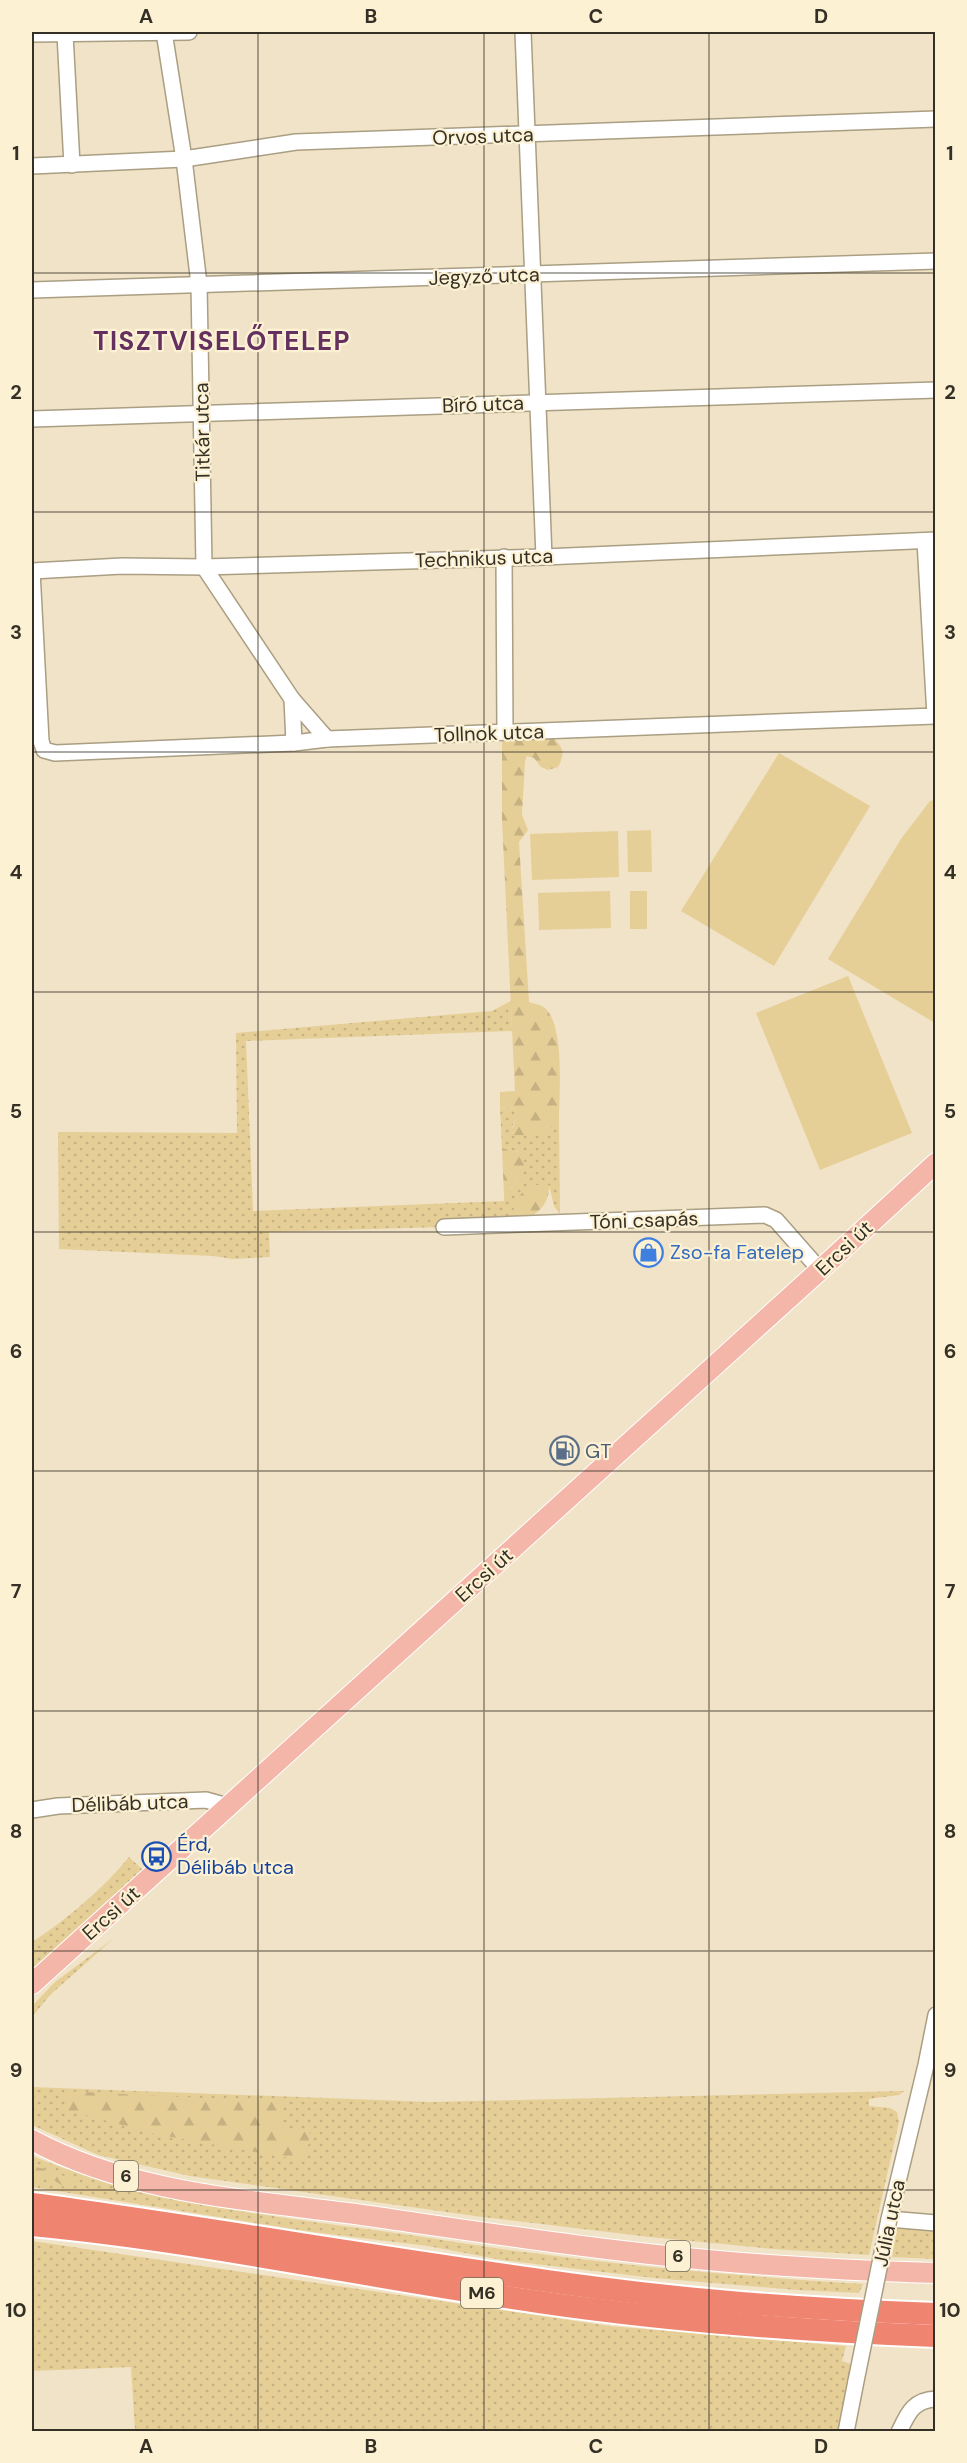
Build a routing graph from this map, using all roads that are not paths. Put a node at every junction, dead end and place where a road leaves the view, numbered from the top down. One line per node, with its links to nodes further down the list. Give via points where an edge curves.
1 (164, 32): 2 (street); 5 (street); 8 (street, Titkár utca)
2 (189, 32)
3 (523, 32): 7 (street)
4 (32, 34): 5 (street)
5 (66, 34): 9 (street)
6 (936, 119): 7 (street, Orvos utca)
7 (527, 134): 8 (street, Orvos utca, via 296,142); 12 (street)
8 (184, 159): 9 (street, Orvos utca); 13 (street, Titkár utca)
9 (72, 165): 10 (street, Orvos utca)
10 (32, 166)
11 (936, 261): 12 (street, Jegyző utca)
12 (533, 274): 13 (street, Jegyző utca); 16 (street)
13 (199, 284): 14 (street, Jegyző utca); 17 (street, Titkár utca)
14 (32, 290)
15 (936, 390): 16 (street, Bíró utca)
16 (538, 402): 17 (street, Bíró utca); 21 (street)
17 (201, 412): 18 (street, Bíró utca); 22 (street, Titkár utca)
18 (32, 419)
19 (930, 540): 21 (street, Technikus utca); 25 (street)
20 (504, 557): 21 (street, Technikus utca); 22 (street, Technikus utca); 26 (street)
21 (544, 557)
22 (204, 567): 23 (street, Technikus utca); 24 (street)
23 (32, 571): 28 (street, Tollnok utca, via 44,750 55,753)
24 (292, 699): 27 (street); 28 (street)
25 (935, 716): 26 (street, Tollnok utca)
26 (505, 732): 27 (street, Tollnok utca)
27 (327, 739): 28 (street, Tollnok utca)
28 (294, 743)
29 (936, 1163): 31 (main road, Ercsi út)
30 (444, 1227): 31 (street, Tóni csapás, via 765,1215 776,1220)
31 (820, 1270): 32 (main road, Ercsi út)
32 (226, 1809): 33 (street, Délibáb utca, via 206,1800); 34 (main road, Ercsi út)
33 (32, 1810)
34 (32, 1984)
35 (936, 2015): 38 (street, Júlia utca)
36 (36, 2143): 41 (main road, 6, via 84,2163 155,2183 270,2202 741,2263)
37 (32, 2204): 42 (highway, M6, via 609,2289 829,2310)
38 (888, 2219): 39 (street); 45 (street, Júlia utca, bridge)
39 (936, 2223)
40 (32, 2225): 43 (highway, M6, via 607,2311 825,2331)
41 (936, 2273)
42 (936, 2314)
43 (936, 2336)
44 (936, 2399): 46 (street, via 925,2400 910,2409)
45 (846, 2432)
46 (899, 2432)

